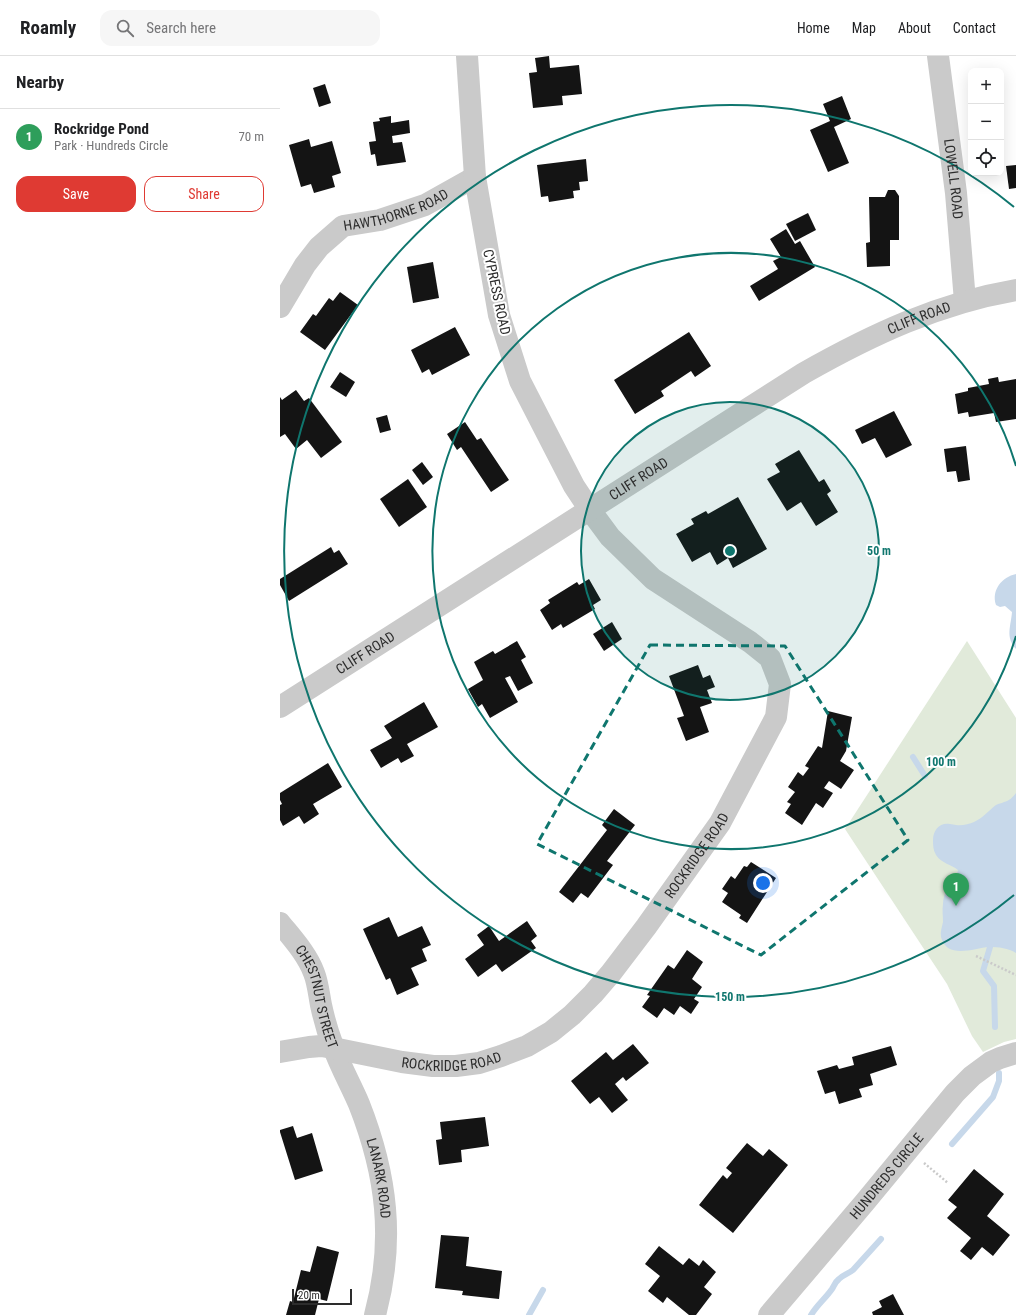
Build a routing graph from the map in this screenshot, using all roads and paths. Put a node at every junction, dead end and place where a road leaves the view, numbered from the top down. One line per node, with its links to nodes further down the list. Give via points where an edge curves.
1 (467, 56): 3 (street, CYPRESS ROAD)
2 (938, 56): 5 (street, LOWELL ROAD, via 956,193)
3 (475, 177): 6 (street, HAWTHORNE ROAD, via 425,205 380,220 343,226 319,247); 7 (street, CYPRESS ROAD, via 499,315 520,381 574,486)
4 (1016, 290): 5 (street, CLIFF ROAD)
5 (965, 302): 7 (street, CLIFF ROAD, via 904,322 836,355)
6 (280, 307)
7 (590, 510): 8 (street, CLIFF ROAD); 12 (street, ROCKRIDGE ROAD, via 610,537 653,579 750,642 770,658 780,684 776,717 720,823 620,962 593,994 562,1024 540,1039 514,1051 479,1063 456,1066 402,1062)
8 (280, 707)
9 (280, 923): 12 (street, CHESTNUT STREET, via 306,956 314,972 324,1018)
10 (976, 956): 11 (path)
11 (1016, 975)
12 (334, 1048): 13 (street, CHESTNUT STREET, via 309,1047); 17 (street, LANARK ROAD, via 366,1123 384,1193 387,1220 386,1252)
13 (280, 1052)
14 (1016, 1053): 15 (street, HUNDREDS CIRCLE, via 991,1062 972,1076)
15 (908, 1150): 16 (path); 18 (street, HUNDREDS CIRCLE)
16 (948, 1183)
17 (375, 1315)
18 (769, 1315)

